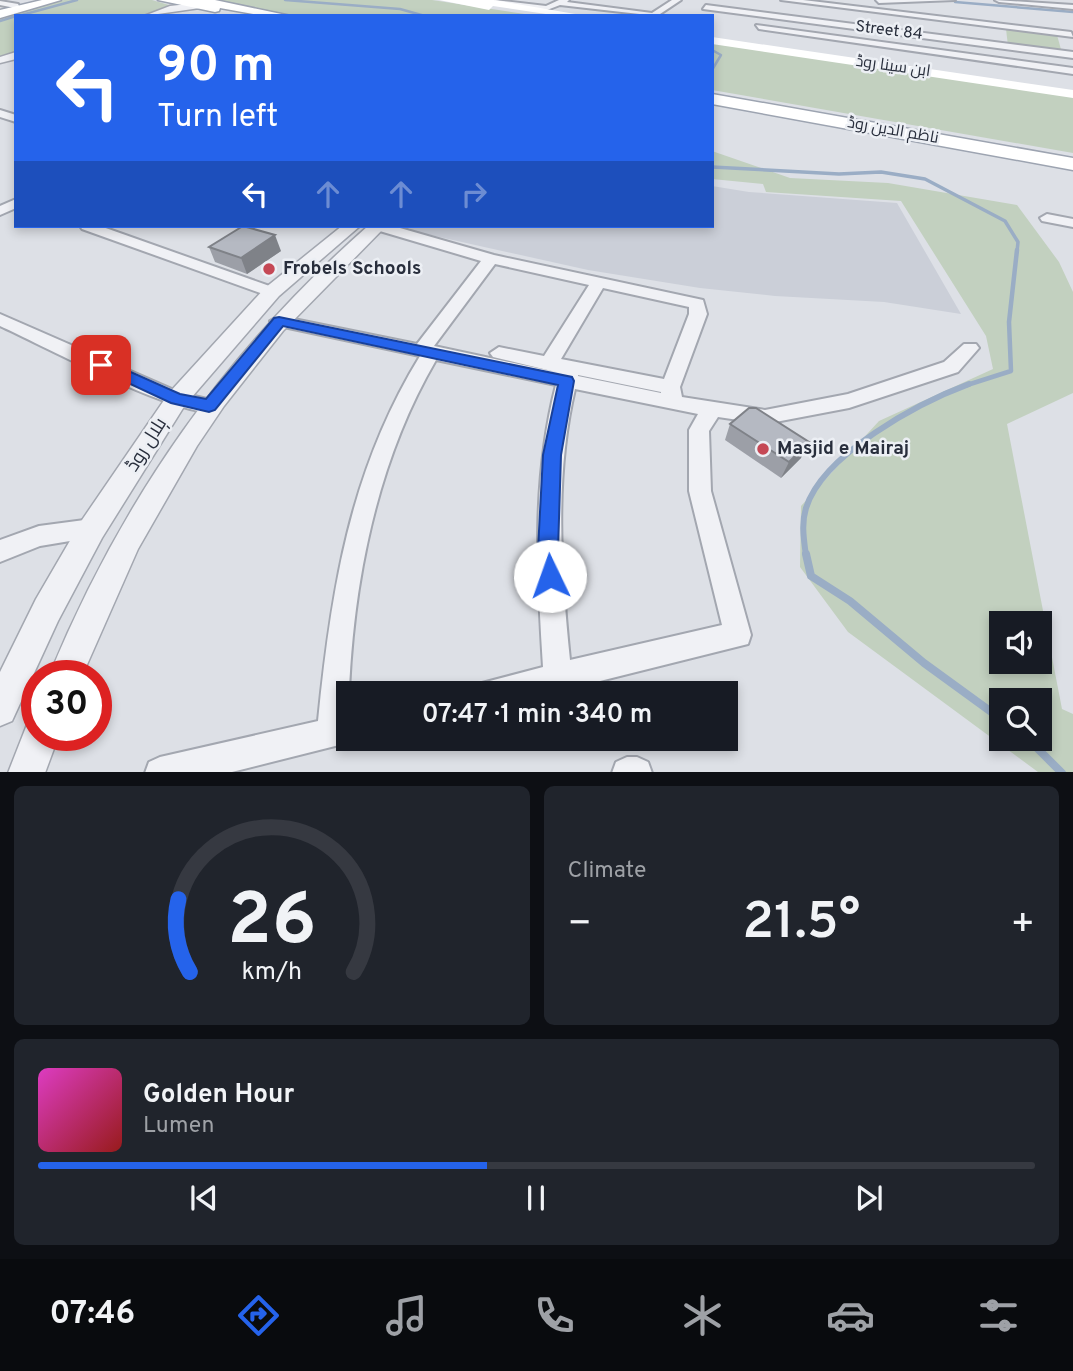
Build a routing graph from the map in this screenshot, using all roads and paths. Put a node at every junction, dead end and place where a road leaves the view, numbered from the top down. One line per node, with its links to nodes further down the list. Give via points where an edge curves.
1 (41, 0): 22 (main road)
2 (55, 0): 29 (main road)
3 (444, 0): 33 (main road)
4 (473, 0): 12 (main road)
5 (629, 0): 26 (street)
6 (714, 0): 25 (street)
7 (720, 0): 24 (street)
8 (785, 0): 37 (street)
9 (859, 0): 14 (street); 37 (street)
10 (951, 0): 14 (street)
11 (999, 0): 16 (street)
12 (496, 1): 15 (street); 34 (main road)
13 (563, 1): 15 (street, via 547,8); 27 (street)
14 (881, 1): 38 (street, via 963,13)
15 (521, 2)
16 (1056, 2): 23 (street)
17 (0, 3): 22 (street)
18 (196, 3): 19 (main road); 31 (main road)
19 (170, 4): 32 (street)
20 (676, 4): 36 (street)
21 (601, 5): 26 (street); 27 (street)
22 (15, 6): 29 (main road)
23 (1073, 6)
24 (776, 7)
25 (704, 8): 30 (street); 37 (street, Street 84)
26 (613, 10): 35 (street)
27 (590, 11)
28 (813, 11): 37 (street)
29 (0, 12)
30 (694, 12)
31 (247, 13)
32 (152, 14)
33 (537, 14)
34 (571, 14)
35 (645, 14)
36 (655, 14)
37 (872, 20): 38 (street); 40 (street, Street 84); 45 (street)
38 (961, 22): 40 (street)
39 (753, 27): 45 (street)
40 (1001, 31): 41 (street); 44 (street); 47 (street, Street 84); 48 (street)
41 (1072, 35): 44 (street)
42 (714, 37): 46 (main road, ابن سینا روڈ)
43 (714, 37): 52 (main road, ابن سینا روڈ)
44 (1061, 38): 47 (street)
45 (861, 41): 46 (street); 48 (street)
46 (853, 55): 50 (main road, ابن سینا روڈ)
47 (1068, 55)
48 (1001, 61): 49 (street); 50 (street)
49 (1073, 71)
50 (1001, 77): 51 (main road, ابن سینا روڈ)
51 (1073, 88)
52 (1073, 94)
53 (716, 96): 54 (main road, ناظم الدین روڈ); 55 (main road, ناظم الدین روڈ)
54 (1073, 156)
55 (1073, 164)
56 (1047, 218): 57 (street)
57 (1073, 223)
58 (93, 228): 64 (street)
59 (350, 228): 64 (street, ہلال روڈ)
60 (376, 228): 64 (street, ہلال روڈ)
61 (385, 228): 62 (street)
62 (491, 259): 63 (street); 66 (street)
63 (598, 283): 68 (street); 69 (street, via 696,304 698,314)
64 (280, 308): 66 (street); 70 (street, ہلال روڈ); 71 (street, ہلال روڈ)
65 (0, 319): 70 (street)
66 (428, 346): 68 (street); 77 (street, via 391,427 360,523 338,651)
67 (970, 348): 72 (street, via 951,367 849,401 765,417)
68 (562, 370): 69 (street); 76 (street, via 548,550)
69 (672, 395): 72 (street)
70 (177, 399): 71 (street); 73 (street, ہلال روڈ)
71 (209, 406): 75 (street, ہلال روڈ, via 138,522)
72 (711, 411): 76 (street, via 699,430 700,491 738,635)
73 (92, 529): 74 (street, via 39,536); 79 (street, ہلال روڈ)
74 (0, 551)
75 (73, 660)
76 (558, 677): 78 (street)
77 (339, 681)
78 (542, 681)
79 (0, 709)
80 (336, 732): 83 (street)
81 (35, 751): 82 (street)
82 (26, 772)
83 (160, 772)
84 (627, 772): 85 (street)
85 (638, 772)

